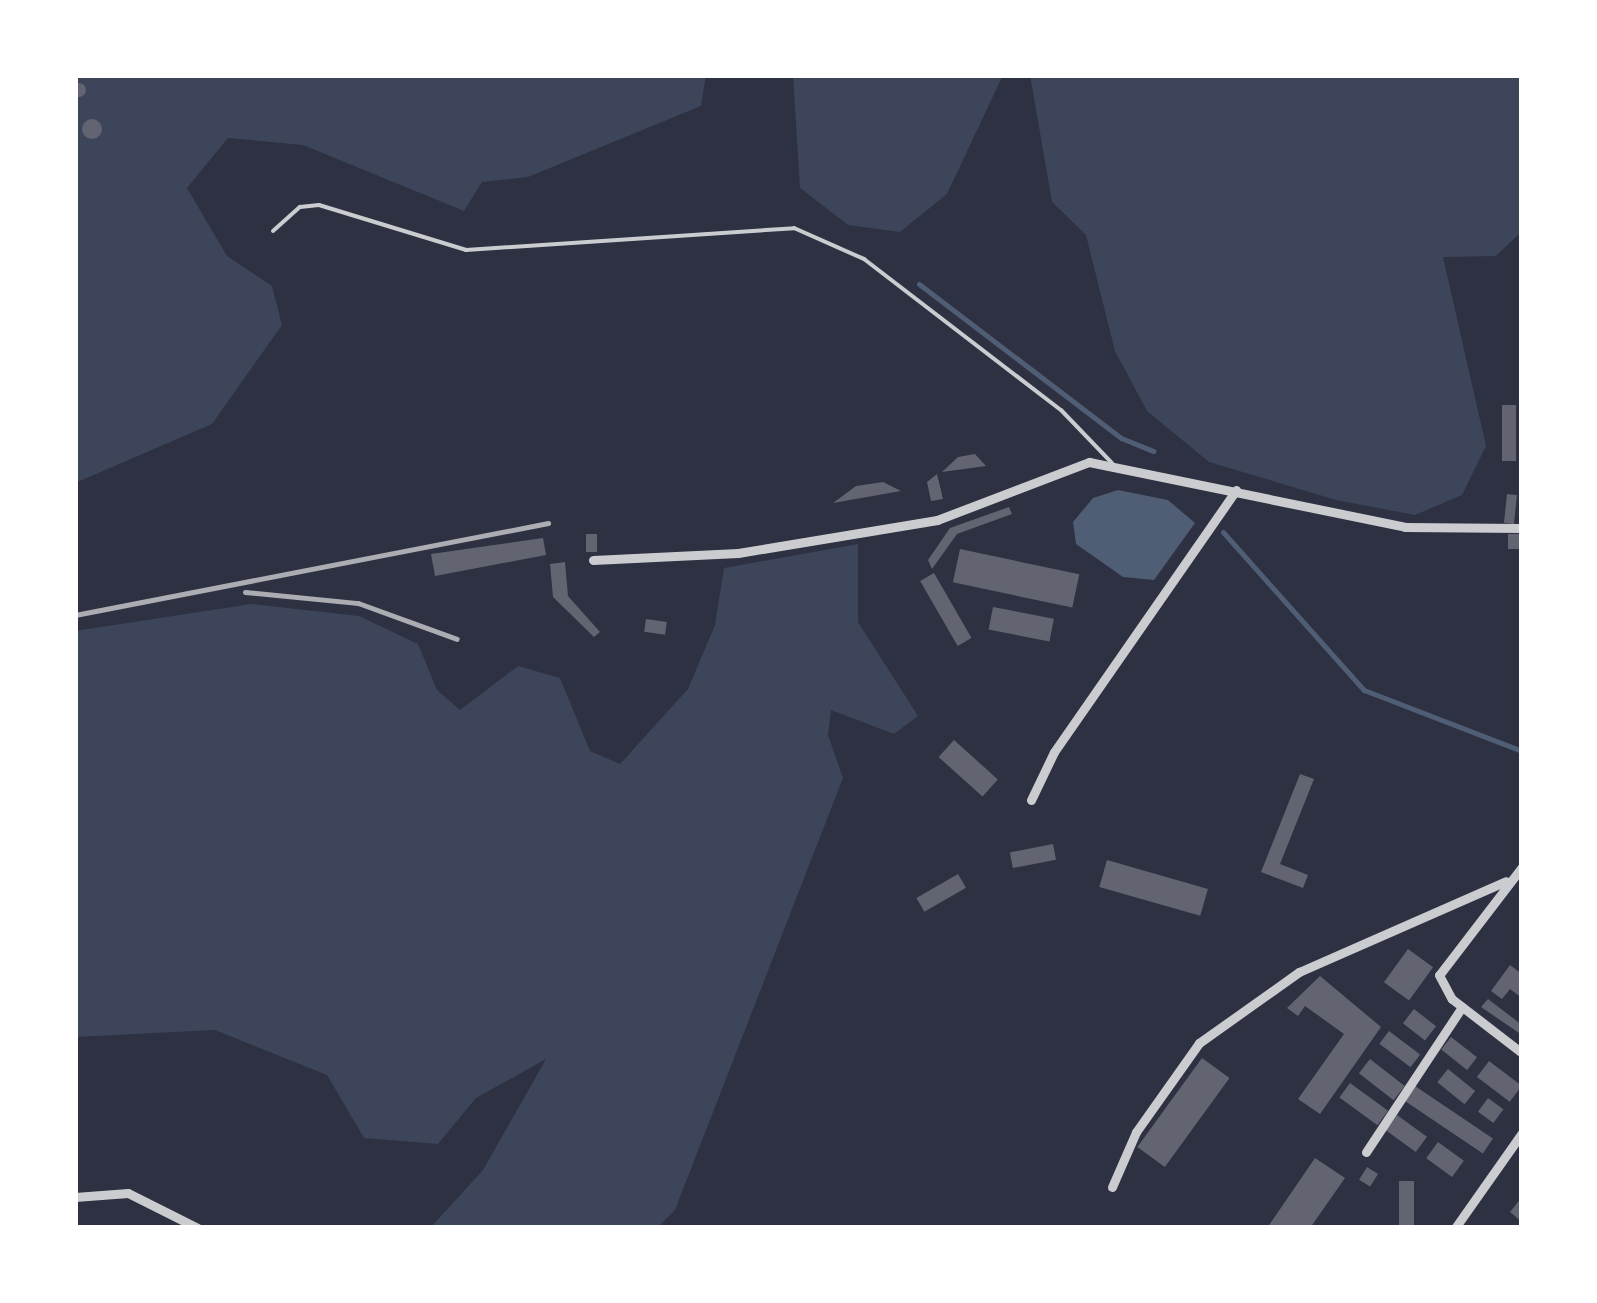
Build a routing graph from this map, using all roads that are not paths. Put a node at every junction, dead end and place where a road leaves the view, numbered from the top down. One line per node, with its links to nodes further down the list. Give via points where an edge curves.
1 (273, 231): 2 (lane, via 319,205 466,250 794,228 864,258 1061,410)
2 (1116, 466): 3 (street); 5 (street, via 1058,467 937,520 738,553)
3 (1236, 490): 4 (street, via 1405,527); 6 (street, via 1054,752)
4 (1522, 528)
5 (593, 560)
6 (1031, 800)
7 (1522, 867): 8 (street)
8 (1506, 881): 9 (street, via 1439,974); 13 (street, via 1299,972 1199,1043 1136,1132)
9 (1462, 1007): 10 (street); 12 (street)
10 (1522, 1053)
11 (1522, 1132): 16 (street)
12 (1366, 1152)
13 (1112, 1187)
14 (75, 1197): 15 (street, via 128,1194)
15 (198, 1228)
16 (1455, 1228)

